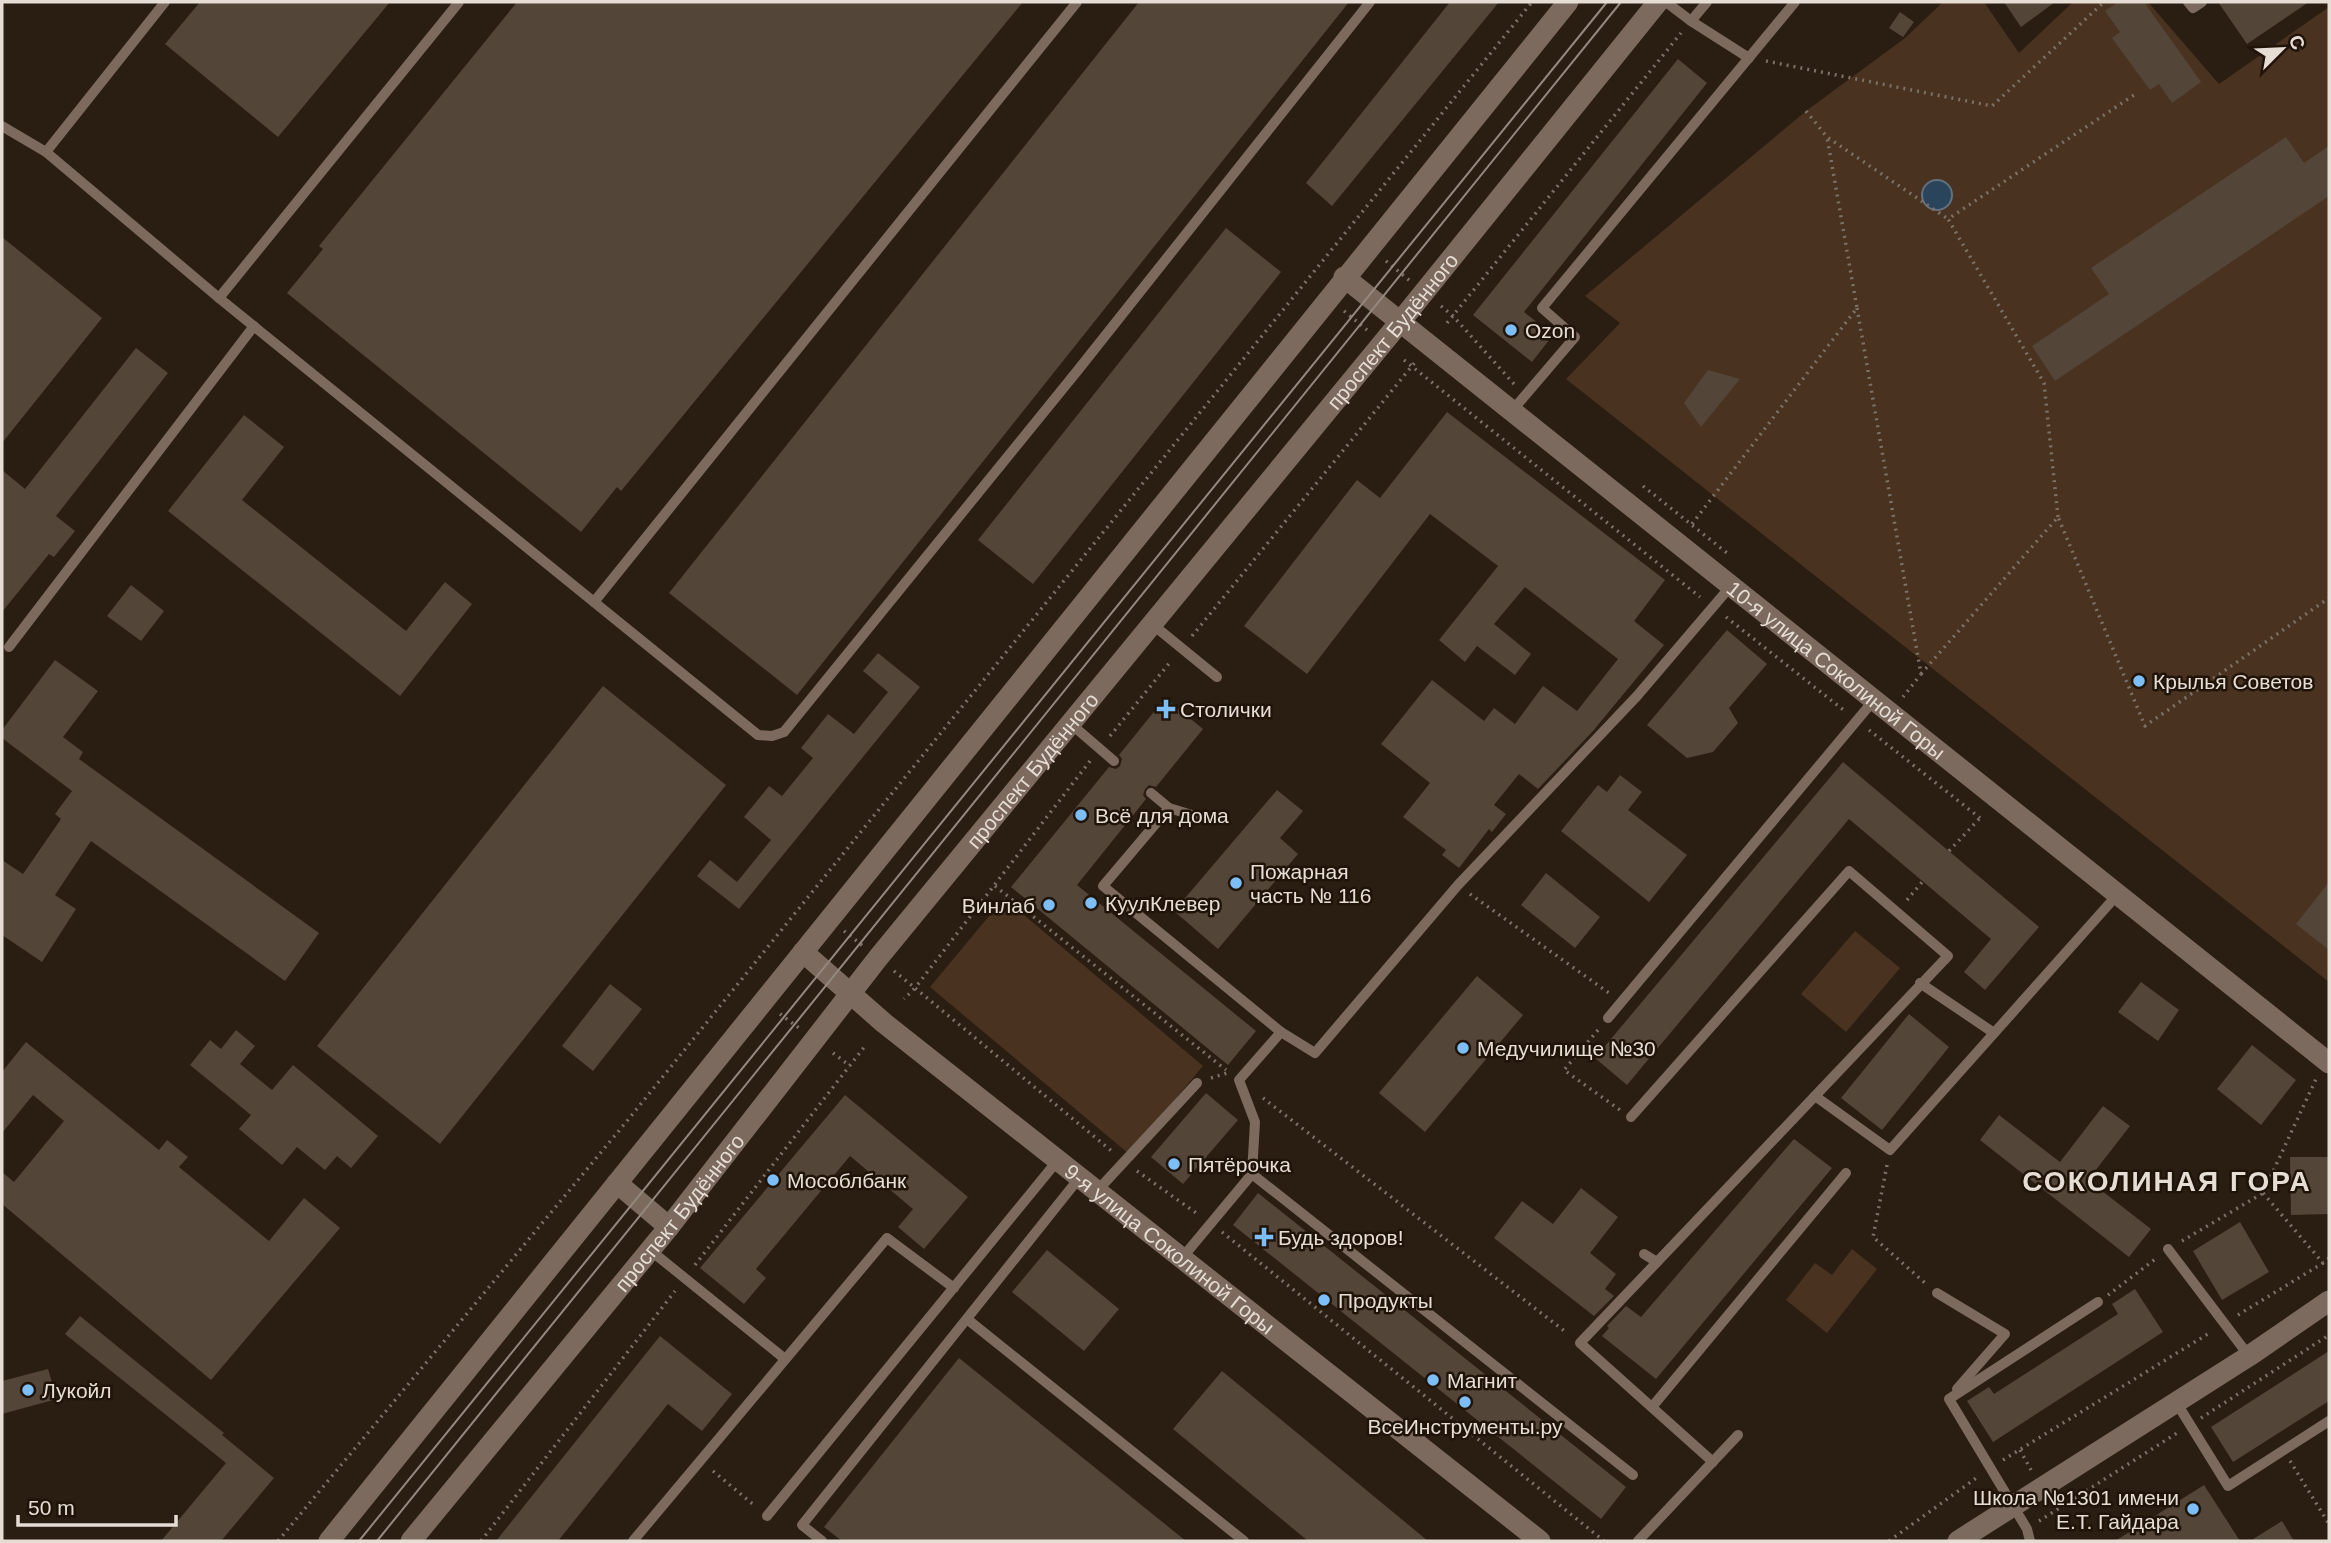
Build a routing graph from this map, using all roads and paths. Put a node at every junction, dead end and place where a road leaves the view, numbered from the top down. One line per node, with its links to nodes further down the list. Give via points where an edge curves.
1 (165, 2): 20 (lane)
2 (460, 2): 25 (lane)
3 (1077, 2): 43 (lane)
4 (1370, 2): 43 (lane, via 784,732 758,735)
5 (1532, 2): 71 (path)
6 (1568, 2): 23 (main road)
7 (1658, 2): 30 (main road, проспект Будённого)
8 (1666, 2): 14 (lane)
9 (1707, 2): 14 (lane)
10 (1795, 2): 15 (lane)
11 (2104, 2): 15 (path, via 1992,106)
12 (2188, 2): 13 (lane, via 2193,8)
13 (2202, 2)
14 (1691, 21): 15 (lane); 29 (path)
15 (1749, 58): 37 (lane, via 1542,308 1575,337)
16 (2134, 95): 21 (path)
17 (1807, 111): 19 (path)
18 (2, 126): 20 (lane)
19 (1827, 137): 21 (path); 27 (path)
20 (46, 152): 25 (lane)
21 (1948, 219): 39 (path, via 2044,383)
22 (1385, 259): 24 (path)
23 (1344, 277): 30 (main road, 10-я улица Соколиной Горы); 67 (main road)
24 (1410, 281)
25 (219, 298): 32 (lane)
26 (1441, 306): 29 (path)
27 (1857, 308): 40 (path); 48 (path)
28 (1344, 311): 33 (path)
29 (1453, 316): 31 (path); 37 (path)
30 (1400, 322): 38 (main road, 10-я улица Соколиной Горы); 45 (main road, проспект Будённого)
31 (1447, 323)
32 (254, 326): 43 (lane); 46 (lane)
33 (1372, 334)
34 (1404, 360): 36 (path)
35 (1416, 360): 36 (path)
36 (1411, 366): 44 (path); 47 (path)
37 (1524, 395): 38 (lane)
38 (1511, 412): 41 (main road, 10-я улица Соколиной Горы)
39 (2059, 517): 42 (path, via 2145,726); 48 (path)
40 (1692, 524)
41 (1730, 587): 44 (lane); 51 (main road, 10-я улица Соколиной Горы)
42 (2329, 598)
43 (594, 602)
44 (1713, 607): 52 (path); 62 (lane)
45 (1152, 624): 47 (lane); 53 (main road, проспект Будённого)
46 (9, 647)
47 (1181, 648): 49 (lane); 54 (path)
48 (1921, 674): 50 (path)
49 (1217, 677)
50 (1901, 698)
51 (1874, 700): 52 (lane); 63 (main road, 10-я улица Соколиной Горы)
52 (1857, 720): 59 (path, via 1980,818); 77 (lane)
53 (1071, 724): 54 (lane); 75 (main road, проспект Будённого)
54 (1100, 748): 55 (lane); 61 (path)
55 (1114, 761)
56 (1151, 793): 57 (lane)
57 (1169, 808): 58 (lane); 81 (lane, via 1103,886)
58 (1205, 820)
59 (1949, 851)
60 (1923, 881): 64 (path)
61 (995, 886): 69 (path); 74 (path)
62 (1458, 886): 77 (path); 81 (lane, via 1315,1053)
63 (2118, 894): 82 (lane); 85 (main road, 10-я улица Соколиной Горы)
64 (1896, 911): 72 (lane, via 1948,956); 90 (lane, via 1849,872)
65 (843, 931): 66 (path)
66 (864, 947)
67 (803, 952): 75 (main road, 9-я улица Соколиной Горы); 97 (main road)
68 (1101, 961): 69 (path)
69 (1096, 965): 87 (path)
70 (894, 971): 74 (path)
71 (738, 983): 73 (path); 135 (path)
72 (1920, 983): 82 (lane); 89 (lane)
73 (745, 988)
74 (915, 988): 76 (path); 93 (path)
75 (851, 993): 92 (main road, 9-я улица Соколиной Горы); 101 (main road, проспект Будённого)
76 (904, 999)
77 (1622, 1002): 79 (lane)
78 (777, 1012): 80 (path)
79 (1608, 1018): 90 (path, via 1564,1070)
80 (801, 1030)
81 (1282, 1032): 87 (lane)
82 (1994, 1033): 91 (lane)
83 (866, 1046): 86 (path)
84 (833, 1053): 86 (path)
85 (2327, 1061): 99 (path)
86 (850, 1066): 109 (path)
87 (1240, 1080): 95 (lane, via 1255,1122); 117 (path)
88 (1197, 1083): 93 (lane)
89 (1815, 1096): 91 (lane); 107 (lane)
90 (1631, 1117)
91 (1890, 1150): 111 (path, via 1873,1237)
92 (1058, 1160): 96 (main road, 9-я улица Соколиной Горы); 110 (lane)
93 (1124, 1162): 98 (lane); 100 (path)
94 (1846, 1172): 122 (lane)
95 (1252, 1174): 100 (lane); 130 (lane)
96 (1080, 1177): 98 (main road, 9-я улица Соколиной Горы); 114 (lane)
97 (617, 1183): 101 (main road); 136 (main road)
98 (1097, 1191): 105 (main road, 9-я улица Соколиной Горы)
99 (2263, 1193): 102 (path); 108 (path)
100 (1211, 1223): 105 (lane); 143 (path)
101 (669, 1227): 103 (main road, проспект Будённого)
102 (2168, 1249): 113 (path); 115 (lane)
103 (650, 1250): 109 (lane); 137 (main road, проспект Будённого)
104 (1644, 1254): 107 (lane)
105 (1182, 1258): 142 (main road, 9-я улица Соколиной Горы)
106 (2329, 1258): 108 (path)
107 (1657, 1262): 117 (lane)
108 (2323, 1263): 115 (path)
109 (685, 1278): 119 (lane); 138 (path)
110 (954, 1288): 119 (lane, via 887,1238); 132 (lane)
111 (1937, 1293): 120 (lane, via 2005,1334)
112 (2329, 1301): 118 (main road)
113 (2098, 1302): 120 (lane)
114 (967, 1319): 140 (lane, via 802,1525); 141 (lane)
115 (2224, 1324): 118 (lane); 129 (path)
116 (2329, 1335): 124 (path)
117 (1580, 1343): 122 (lane)
118 (2249, 1356): 121 (main road)
119 (785, 1359): 127 (lane)
120 (1948, 1399): 129 (lane)
121 (2176, 1402): 124 (lane); 131 (main road)
122 (1652, 1407): 128 (lane)
123 (2329, 1421): 126 (lane)
124 (2190, 1424): 126 (lane, via 2228,1486); 134 (path)
125 (1738, 1435): 128 (lane)
126 (2284, 1451): 133 (path)
127 (700, 1461): 132 (path); 139 (lane)
128 (1713, 1462): 144 (lane)
129 (1990, 1468): 131 (lane); 145 (path)
130 (1633, 1475)
131 (2014, 1507): 134 (lane); 146 (main road)
132 (767, 1516)
133 (2329, 1524)
134 (2027, 1529): 147 (lane)
135 (278, 1541)
136 (329, 1541)
137 (411, 1541)
138 (481, 1541)
139 (633, 1541)
140 (822, 1541)
141 (1244, 1541)
142 (1540, 1541)
143 (1604, 1541)
144 (1638, 1541)
145 (1889, 1541)
146 (1958, 1541)
147 (2030, 1541)

